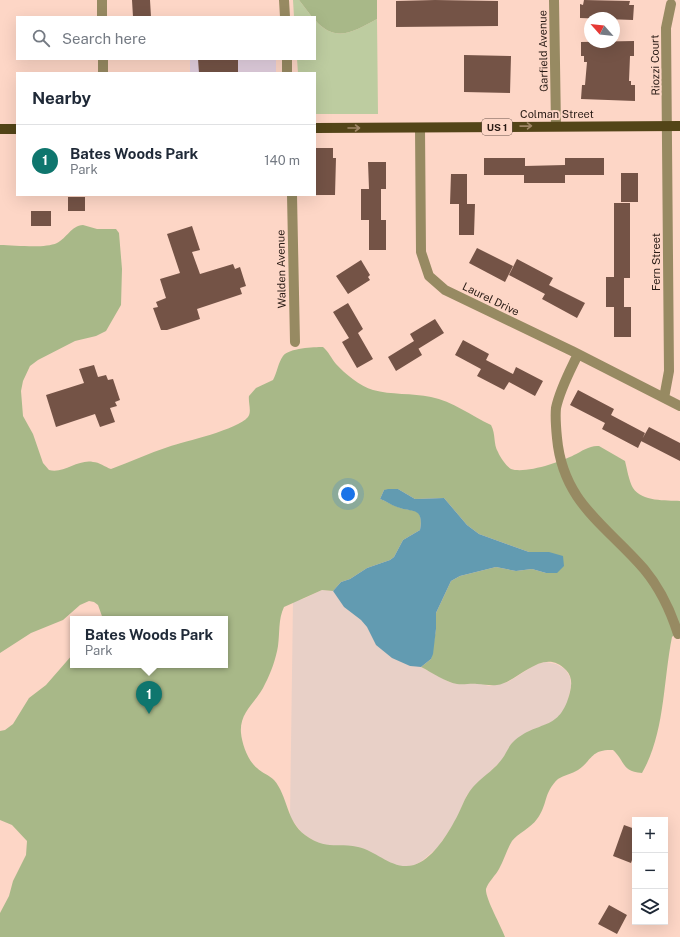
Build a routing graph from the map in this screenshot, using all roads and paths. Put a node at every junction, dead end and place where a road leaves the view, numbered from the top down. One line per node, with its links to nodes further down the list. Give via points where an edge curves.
1 (102, 0): 5 (street)
2 (284, 0): 6 (street)
3 (554, 0): 11 (street, Garfield Avenue)
4 (672, 3): 12 (street, Riozzi Court, via 666,28)
5 (102, 16)
6 (285, 16)
7 (103, 60): 9 (street)
8 (286, 60): 10 (street)
9 (103, 72)
10 (287, 72)
11 (556, 126): 12 (main road, Colman Street / US 1); 15 (main road, Colman Street / US 1, one-way to 11)
12 (668, 126): 13 (main road, Colman Street / US 1); 21 (street, Fern Street, via 669,371)
13 (680, 126)
14 (316, 128): 15 (main road, Colman Street / US 1, one-way to 15)
15 (420, 128): 20 (street, Laurel Drive, via 421,252 429,276 445,290)
16 (0, 129): 17 (main road)
17 (16, 129)
18 (292, 196): 19 (street, Walden Avenue)
19 (295, 342)
20 (578, 354): 21 (street, Laurel Drive); 23 (street, via 564,385 556,412 558,446 564,475 584,507 649,576)
21 (664, 398): 22 (street, Laurel Drive)
22 (680, 406)
23 (678, 634)

